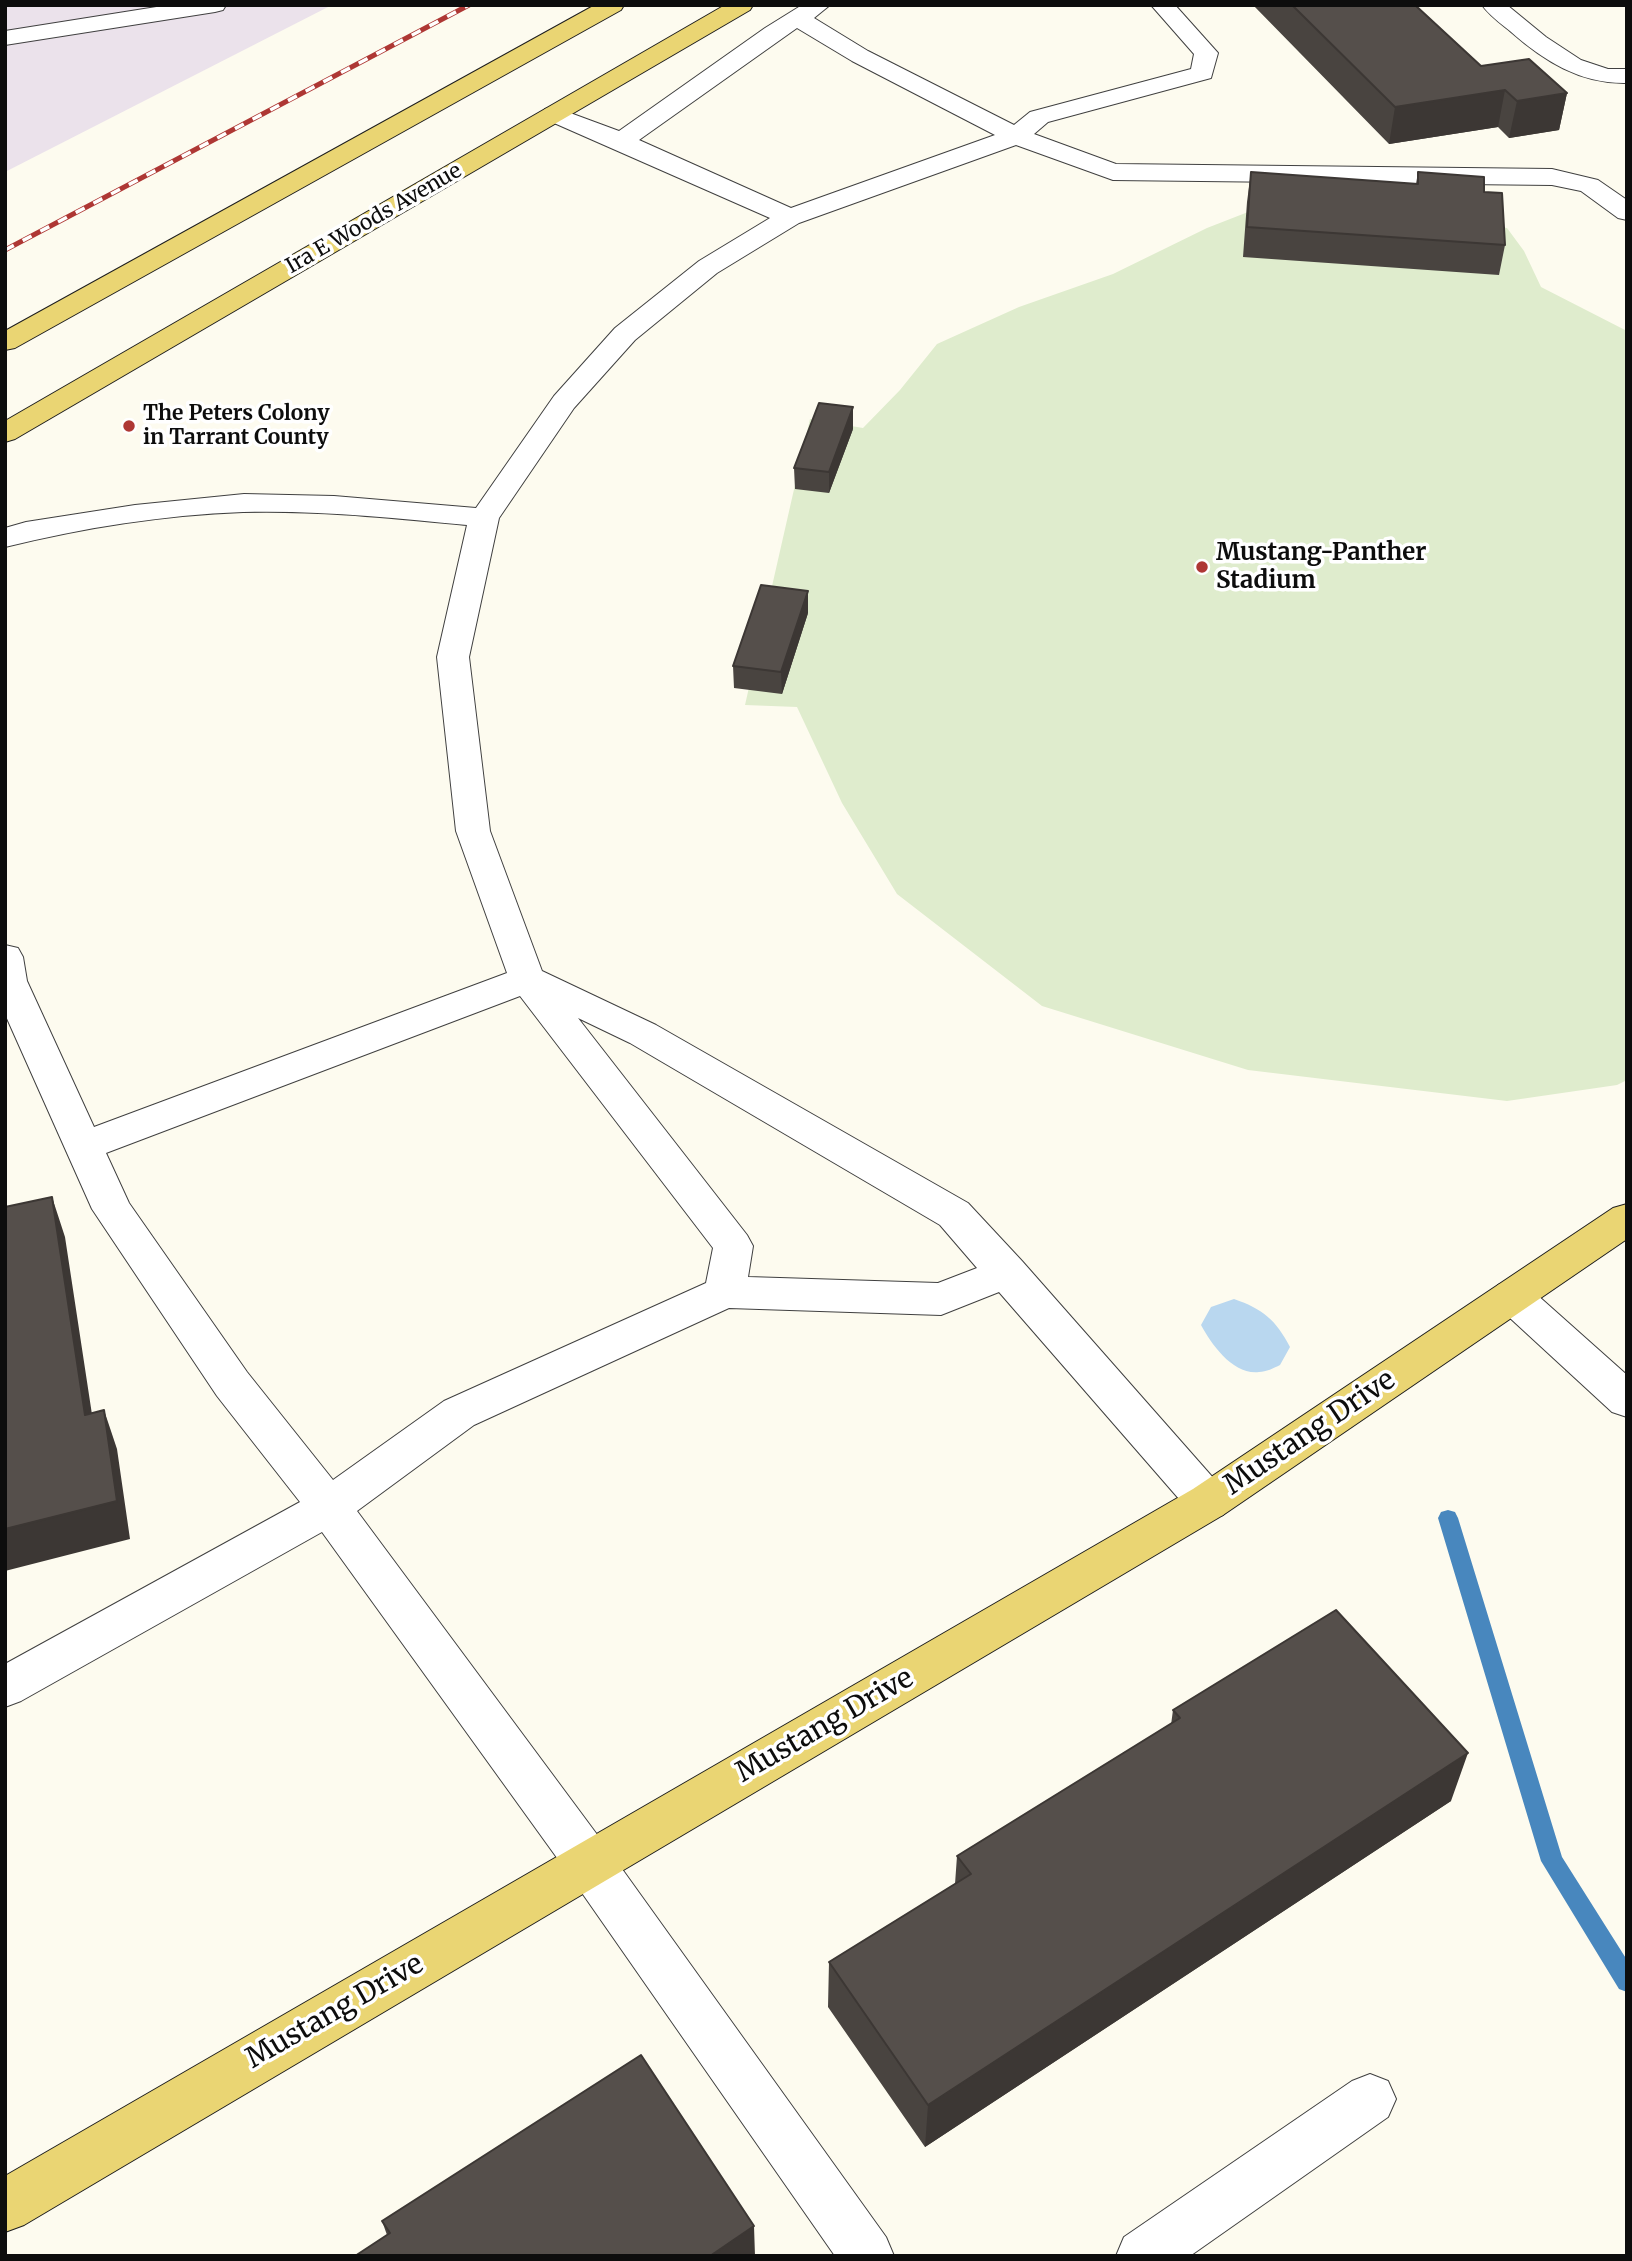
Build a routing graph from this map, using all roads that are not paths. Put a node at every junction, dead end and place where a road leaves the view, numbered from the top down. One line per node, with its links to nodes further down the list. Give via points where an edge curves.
1 (215, 5): 8 (lane)
2 (613, 5): 15 (main road)
3 (742, 5): 10 (main road, Ira E Woods Avenue)
4 (820, 5): 7 (lane)
5 (1162, 5): 11 (lane, via 1206,53 1202,73 1039,117)
6 (1493, 5): 9 (lane, via 1562,61 1613,78)
7 (797, 18): 11 (lane, via 860,56); 12 (lane)
8 (5, 38)
9 (1627, 76)
10 (554, 114): 12 (lane); 16 (main road, Ira E Woods Avenue)
11 (1016, 136): 13 (lane, via 1114,172 1552,177 1588,185); 14 (lane)
12 (621, 141): 14 (lane)
13 (1627, 212)
14 (790, 217): 17 (lane, via 708,267 625,334 564,402)
15 (5, 342)
16 (5, 433)
17 (484, 518): 18 (lane, via 351,505 243,503 159,510); 20 (lane, via 453,657 473,831)
18 (5, 538)
19 (5, 957): 21 (lane, via 9,981)
20 (527, 979): 21 (lane); 23 (lane, via 643,1034 954,1214); 24 (lane, via 733,1246)
21 (83, 1146): 28 (lane, via 112,1209 232,1384)
22 (1627, 1219): 25 (main road, Mustang Drive)
23 (1008, 1272): 24 (lane, via 941,1299); 27 (lane)
24 (725, 1292): 28 (lane, via 458,1413)
25 (1513, 1296): 26 (lane); 27 (main road, Mustang Drive)
26 (1627, 1400)
27 (1208, 1502): 30 (main road, Mustang Drive)
28 (329, 1507): 29 (lane); 30 (lane)
29 (5, 1687)
30 (590, 1864): 32 (main road, Mustang Drive); 33 (lane)
31 (1370, 2099): 34 (lane)
32 (5, 2206)
33 (867, 2256)
34 (1143, 2256)

